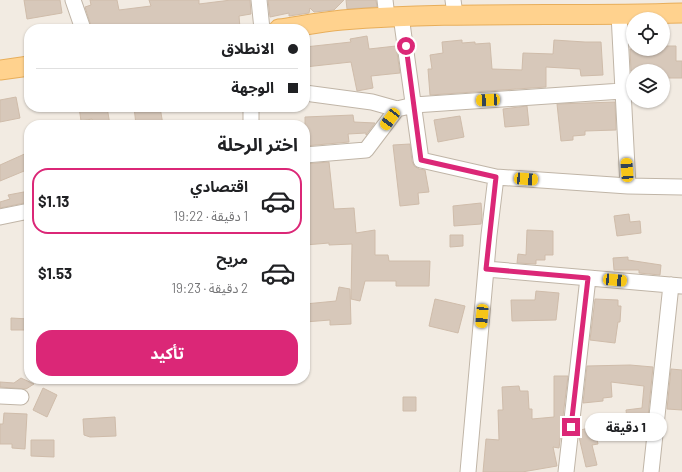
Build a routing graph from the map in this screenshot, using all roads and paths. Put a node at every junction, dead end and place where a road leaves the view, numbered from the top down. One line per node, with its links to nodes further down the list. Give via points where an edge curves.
1 (73, 0): 7 (street)
2 (259, 0): 8 (street)
3 (454, 7): 4 (main road); 6 (main road)
4 (391, 11): 9 (main road); 14 (street)
5 (682, 13): 6 (main road)
6 (619, 14): 12 (street)
7 (81, 24)
8 (261, 24)
9 (310, 24)
10 (24, 67): 11 (main road)
11 (0, 70)
12 (622, 91): 14 (street); 18 (street)
13 (310, 95): 15 (street, via 372,102)
14 (414, 105): 15 (street); 17 (street, via 421,160)
15 (397, 109): 16 (street, via 366,150)
16 (310, 155)
17 (496, 177): 18 (street); 22 (street)
18 (628, 186): 19 (street)
19 (682, 187)
20 (24, 212): 21 (street)
21 (0, 217)
22 (486, 269): 23 (street); 27 (street)
23 (588, 278): 24 (street); 28 (street)
24 (676, 285): 29 (street)
25 (0, 396): 26 (street)
26 (21, 397)
27 (468, 472)
28 (566, 472)
29 (651, 472)

